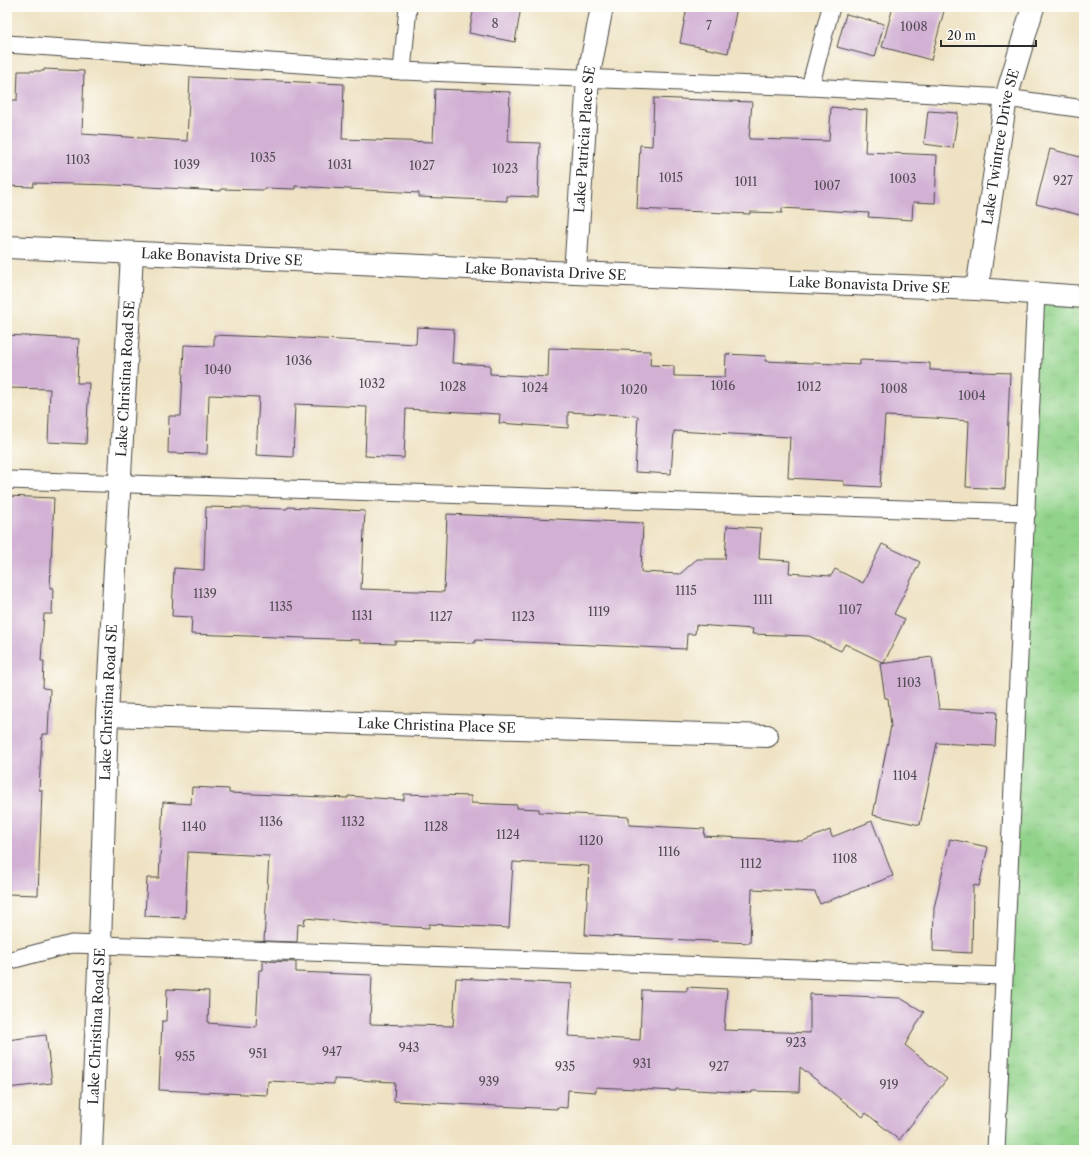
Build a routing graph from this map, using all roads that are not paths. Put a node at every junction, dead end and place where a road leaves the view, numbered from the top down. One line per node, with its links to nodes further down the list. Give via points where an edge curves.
1 (408, 7): 6 (lane)
2 (602, 7): 7 (street, Lake Patricia Place SE)
3 (831, 7): 8 (lane)
4 (1033, 7): 9 (street, Lake Twintree Drive SE)
5 (7, 44): 6 (lane)
6 (402, 71): 7 (lane)
7 (588, 79): 8 (lane); 13 (street, Lake Patricia Place SE)
8 (810, 87): 9 (lane)
9 (1006, 98): 10 (lane); 14 (street, Lake Twintree Drive SE)
10 (1084, 109)
11 (7, 247): 12 (street, Lake Bonavista Drive SE)
12 (132, 254): 13 (street, Lake Bonavista Drive SE); 18 (street, Lake Christina Road SE)
13 (575, 274): 14 (street, Lake Bonavista Drive SE)
14 (977, 288): 15 (street, Lake Bonavista Drive SE)
15 (1036, 293): 16 (street, Lake Bonavista Drive SE); 19 (lane)
16 (1084, 297)
17 (7, 480): 18 (lane)
18 (119, 484): 19 (lane); 20 (street, Lake Christina Road SE)
19 (1027, 513): 24 (lane)
20 (107, 715): 21 (street, Lake Christina Place SE); 22 (street, Lake Christina Road SE)
21 (767, 736)
22 (100, 945): 23 (lane, via 72,944); 24 (lane); 25 (street, Lake Christina Road SE)
23 (7, 960)
24 (1003, 976): 26 (lane)
25 (91, 1150)
26 (996, 1150)

